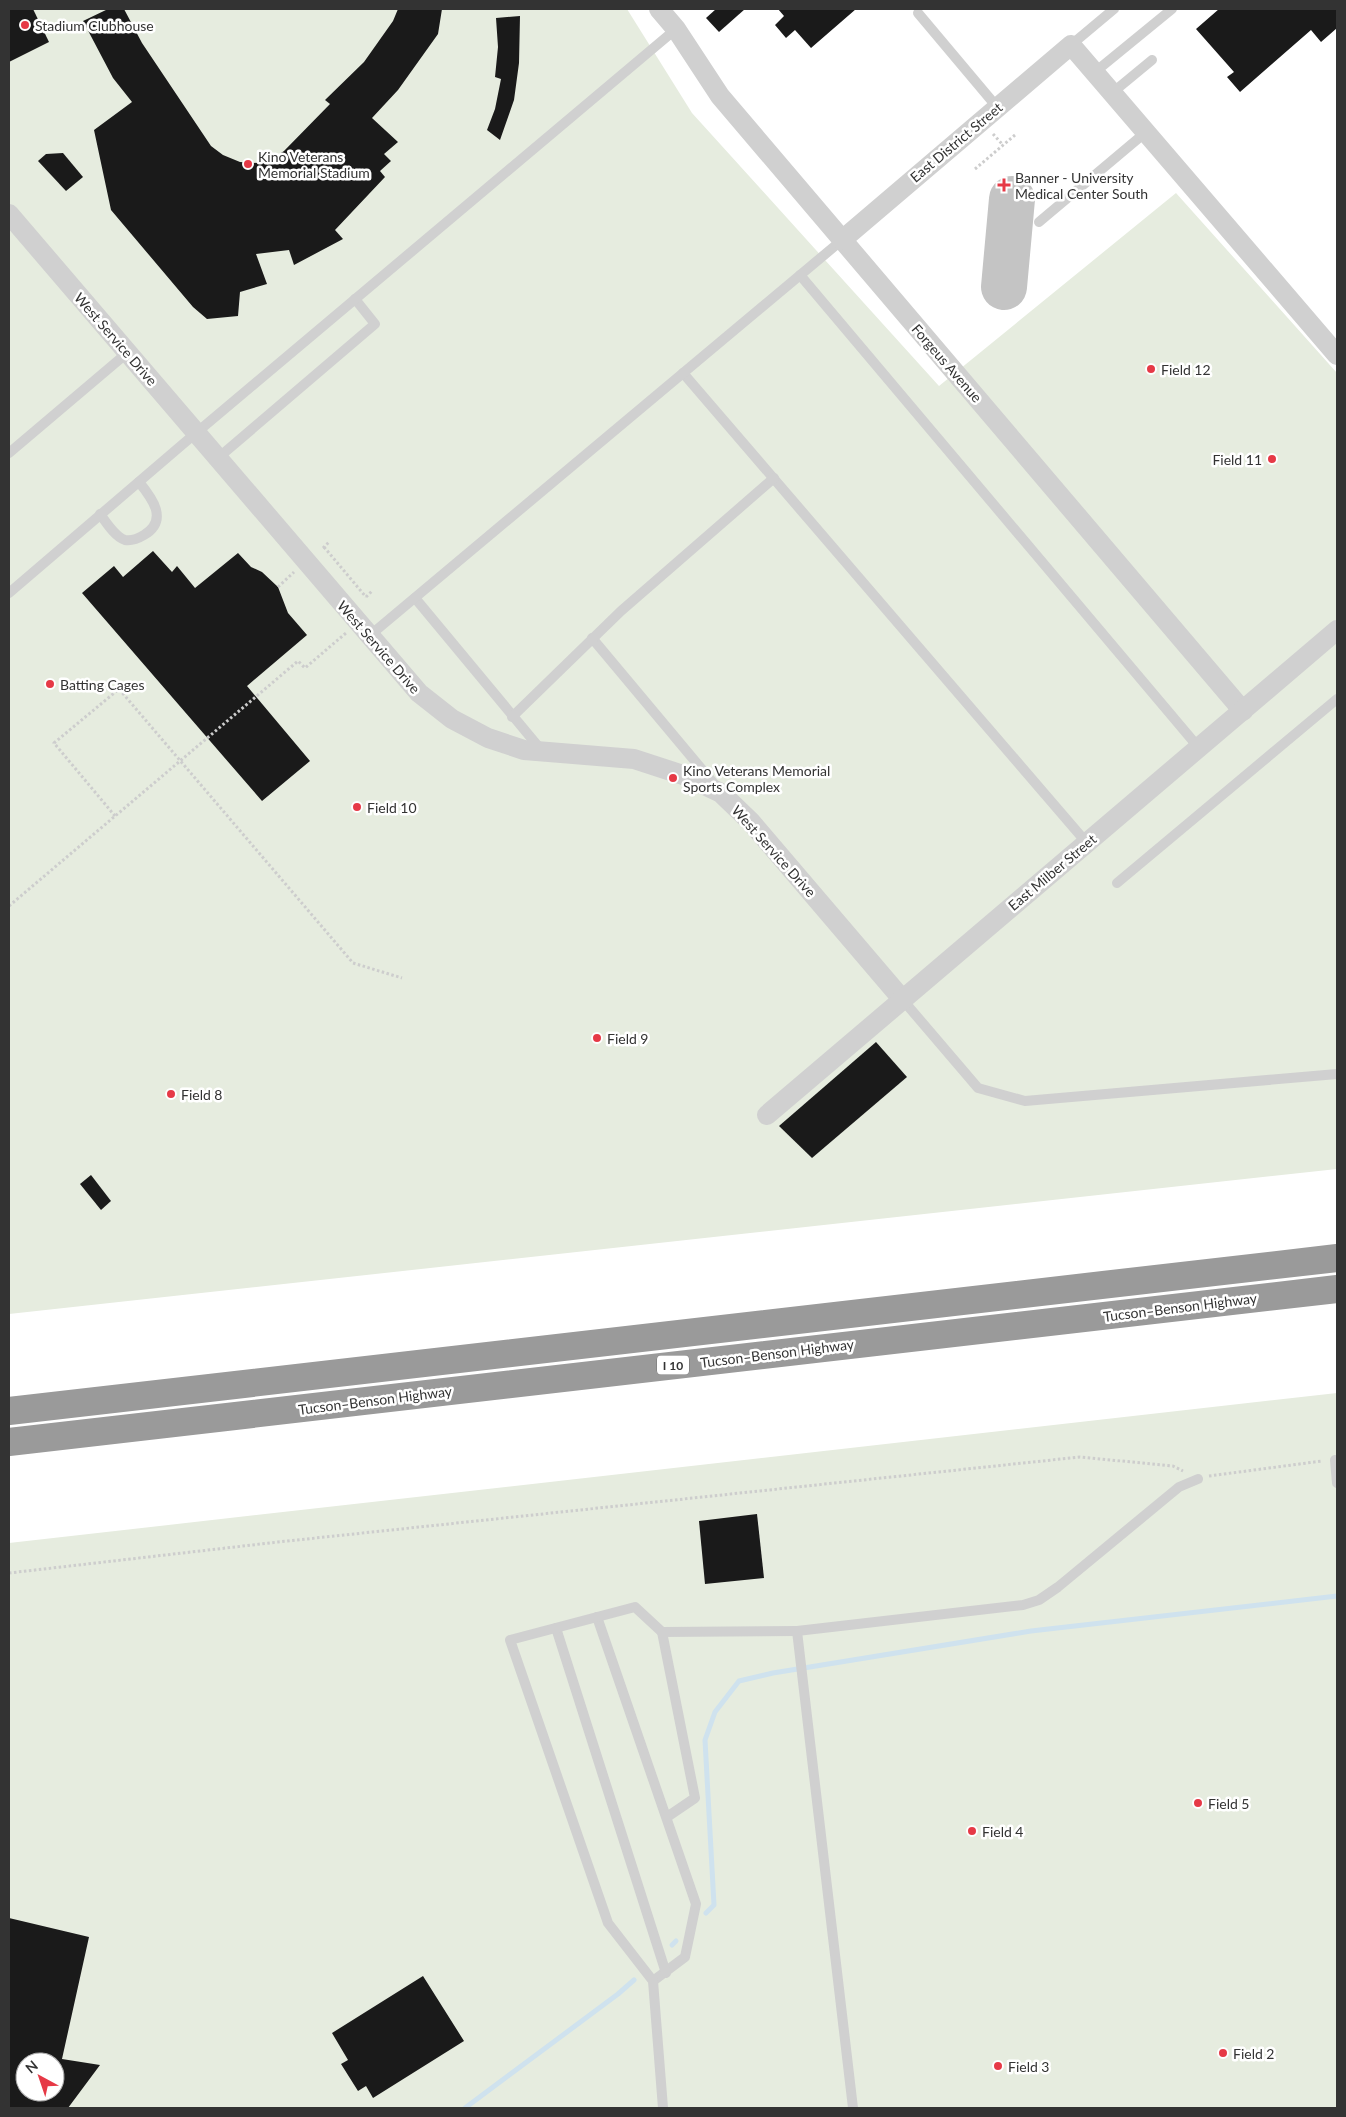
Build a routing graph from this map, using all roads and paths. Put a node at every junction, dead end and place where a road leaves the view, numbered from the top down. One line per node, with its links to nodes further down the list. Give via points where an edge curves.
1 (659, 9): 5 (street, Forgeus Avenue)
2 (1114, 9): 6 (lane)
3 (1172, 9): 8 (lane)
4 (918, 13): 10 (lane)
5 (676, 29): 16 (street, Forgeus Avenue, via 720,96); 18 (lane)
6 (1071, 45): 8 (street); 10 (street, East District Street)
7 (1152, 60): 9 (lane)
8 (1095, 72): 9 (street)
9 (1112, 93): 11 (street)
10 (997, 107): 16 (street, East District Street)
11 (1146, 132): 15 (lane); 20 (street)
12 (1014, 135): 13 (path)
13 (974, 169)
14 (9, 214): 19 (street, West Service Drive)
15 (1039, 222)
16 (842, 240): 17 (lane); 39 (street, Forgeus Avenue)
17 (800, 275): 21 (lane); 41 (lane)
18 (355, 299): 22 (lane); 24 (lane, via 375,324)
19 (127, 353): 22 (street, West Service Drive); 23 (lane)
20 (1337, 354)
21 (683, 373): 25 (lane); 33 (lane)
22 (196, 432): 24 (street, West Service Drive); 26 (lane)
23 (9, 453)
24 (218, 458): 36 (street, West Service Drive)
25 (774, 478): 37 (lane); 46 (lane)
26 (138, 482): 27 (lane); 27 (lane, via 153,500 158,513 148,532 125,540)
27 (100, 514): 31 (lane)
28 (324, 547): 32 (path)
29 (296, 571): 30 (path)
30 (278, 586)
31 (9, 593)
32 (366, 597)
33 (415, 598): 36 (lane); 40 (lane)
34 (1337, 630): 39 (street, East Milber Street)
35 (348, 631): 43 (path, via 305,668 298,661)
36 (368, 637): 42 (street, West Service Drive, via 419,694 452,719 488,738)
37 (592, 638): 40 (lane); 44 (lane)
38 (1337, 699): 47 (lane)
39 (1242, 711): 41 (street, East Milber Street)
40 (512, 717): 42 (lane)
41 (1199, 748): 46 (street, East Milber Street)
42 (543, 753): 44 (street, West Service Drive, via 634,759)
43 (180, 761): 45 (path); 45 (path, via 119,689 54,743); 49 (path, via 353,964)
44 (722, 793): 50 (street, West Service Drive, via 756,828)
45 (115, 816): 48 (path)
46 (1086, 842): 50 (street, East Milber Street)
47 (1117, 882)
48 (9, 906)
49 (402, 978)
50 (902, 999): 51 (lane, via 978,1088 1025,1101); 52 (street, East Milber Street)
51 (1337, 1074)
52 (767, 1115)
53 (1337, 1258): 55 (highway, I 10)
54 (1337, 1289): 56 (highway, Tucson–Benson Highway / I 10)
55 (9, 1411)
56 (9, 1442)
57 (1335, 1460): 58 (path); 59 (lane)
58 (1198, 1478): 60 (path, via 1173,1466 1080,1457); 63 (lane, via 1179,1487 1040,1600 1023,1605)
59 (1337, 1483)
60 (9, 1573)
61 (597, 1618): 62 (lane); 64 (lane, via 635,1608); 65 (lane)
62 (556, 1628): 66 (lane); 67 (lane, via 510,1640 608,1923)
63 (797, 1631): 64 (lane); 69 (lane)
64 (662, 1632): 65 (lane, via 695,1798)
65 (667, 1817): 66 (lane, via 696,1904 685,1958)
66 (666, 1973): 67 (lane)
67 (653, 1981): 68 (lane)
68 (663, 2108)
69 (853, 2108)

